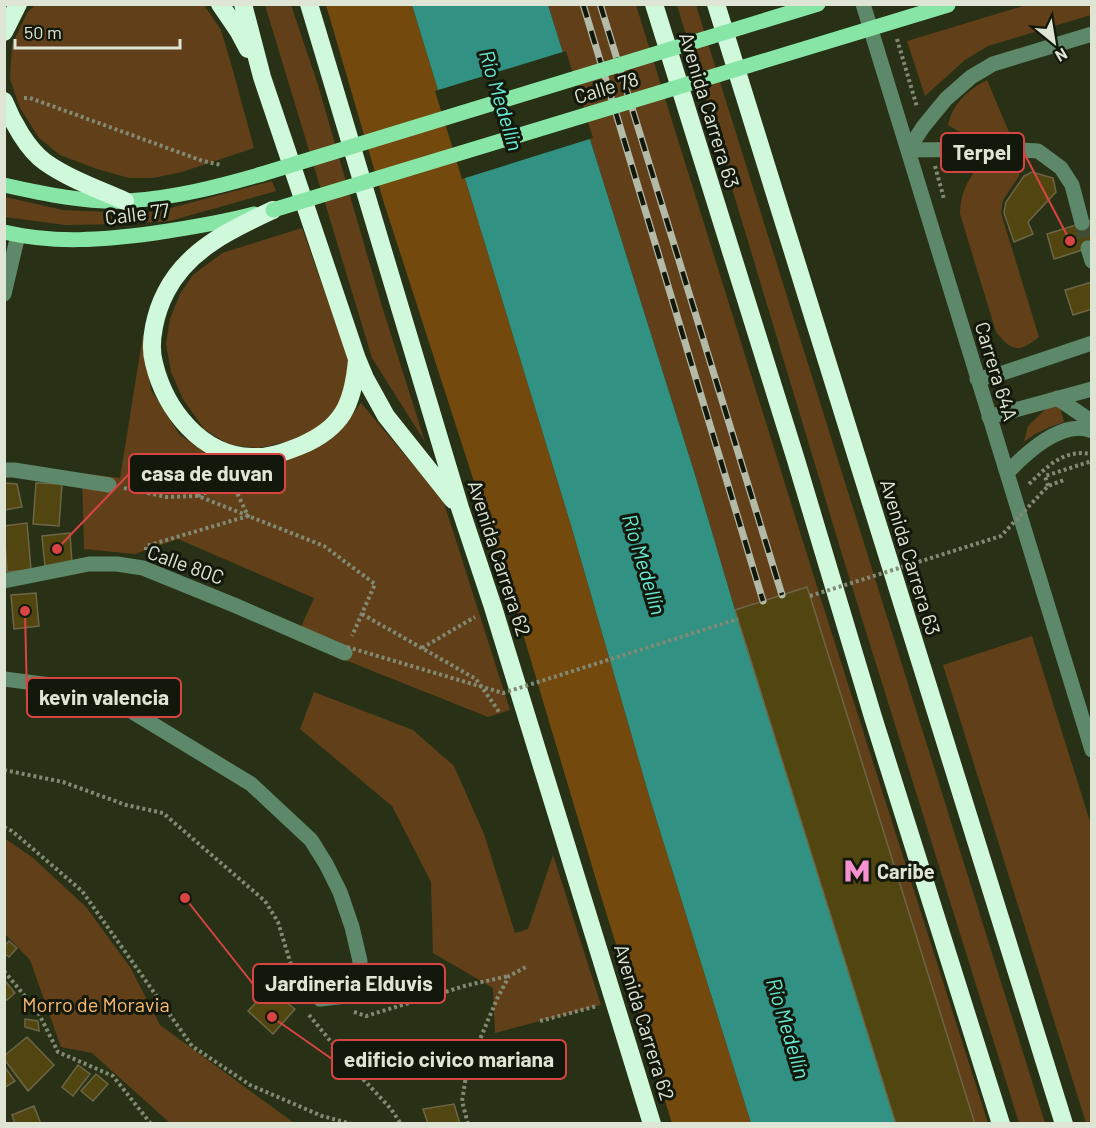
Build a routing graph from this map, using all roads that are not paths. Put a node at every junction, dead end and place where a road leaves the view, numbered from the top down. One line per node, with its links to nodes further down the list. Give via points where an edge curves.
1 (18, 4): 10 (highway)
2 (220, 4): 12 (highway)
3 (243, 4): 12 (highway)
4 (309, 4): 35 (highway, Avenida Carrera 62)
5 (654, 4): 42 (highway, Avenida Carrera 63)
6 (716, 4): 43 (highway, Avenida Carrera 63)
7 (818, 4): 15 (main road, Calle 78, bridge)
8 (863, 4): 14 (street, Carrera 64A)
9 (949, 5): 19 (main road, Calle 78, bridge)
10 (4, 32)
11 (1092, 34): 14 (street, via 993,64 971,77 923,127)
12 (262, 77): 24 (highway)
13 (4, 101): 17 (highway, via 24,139 44,161)
14 (908, 150): 18 (street, via 1038,151 1061,168); 25 (street, Carrera 64A)
15 (262, 174): 17 (main road, Calle 77, via 180,195)
16 (4, 185): 17 (main road, Calle 77, via 77,198)
17 (125, 201)
18 (1085, 205): 20 (street)
19 (273, 210): 21 (main road, Calle 77, via 179,230 101,239 70,240); 24 (highway, via 228,231 199,251 166,291 153,334 153,361 172,406 201,441 232,455 270,456 288,451 333,426 350,401)
20 (1082, 223)
21 (11, 233): 22 (street)
22 (4, 294)
23 (1092, 343): 25 (street)
24 (357, 358): 35 (highway, via 386,416)
25 (977, 379): 29 (street, Carrera 64A)
26 (1092, 389): 27 (street)
27 (1057, 398): 28 (street); 29 (street); 30 (street)
28 (1092, 400)
29 (989, 417): 33 (street, Carrera 64A)
30 (1092, 423)
31 (1092, 431): 33 (street, via 1070,429 1057,434)
32 (4, 470): 34 (street)
33 (1006, 473): 39 (street, Carrera 64A)
34 (109, 485)
35 (460, 508): 41 (highway, Avenida Carrera 62)
36 (4, 581): 37 (street, Calle 80C, via 89,564 143,568)
37 (346, 650)
38 (4, 679): 40 (street, via 66,687 112,700 250,784 312,840 340,892 360,961 358,986 346,996)
39 (1092, 750)
40 (320, 999)
41 (652, 1124)
42 (1001, 1124)
43 (1064, 1124)

